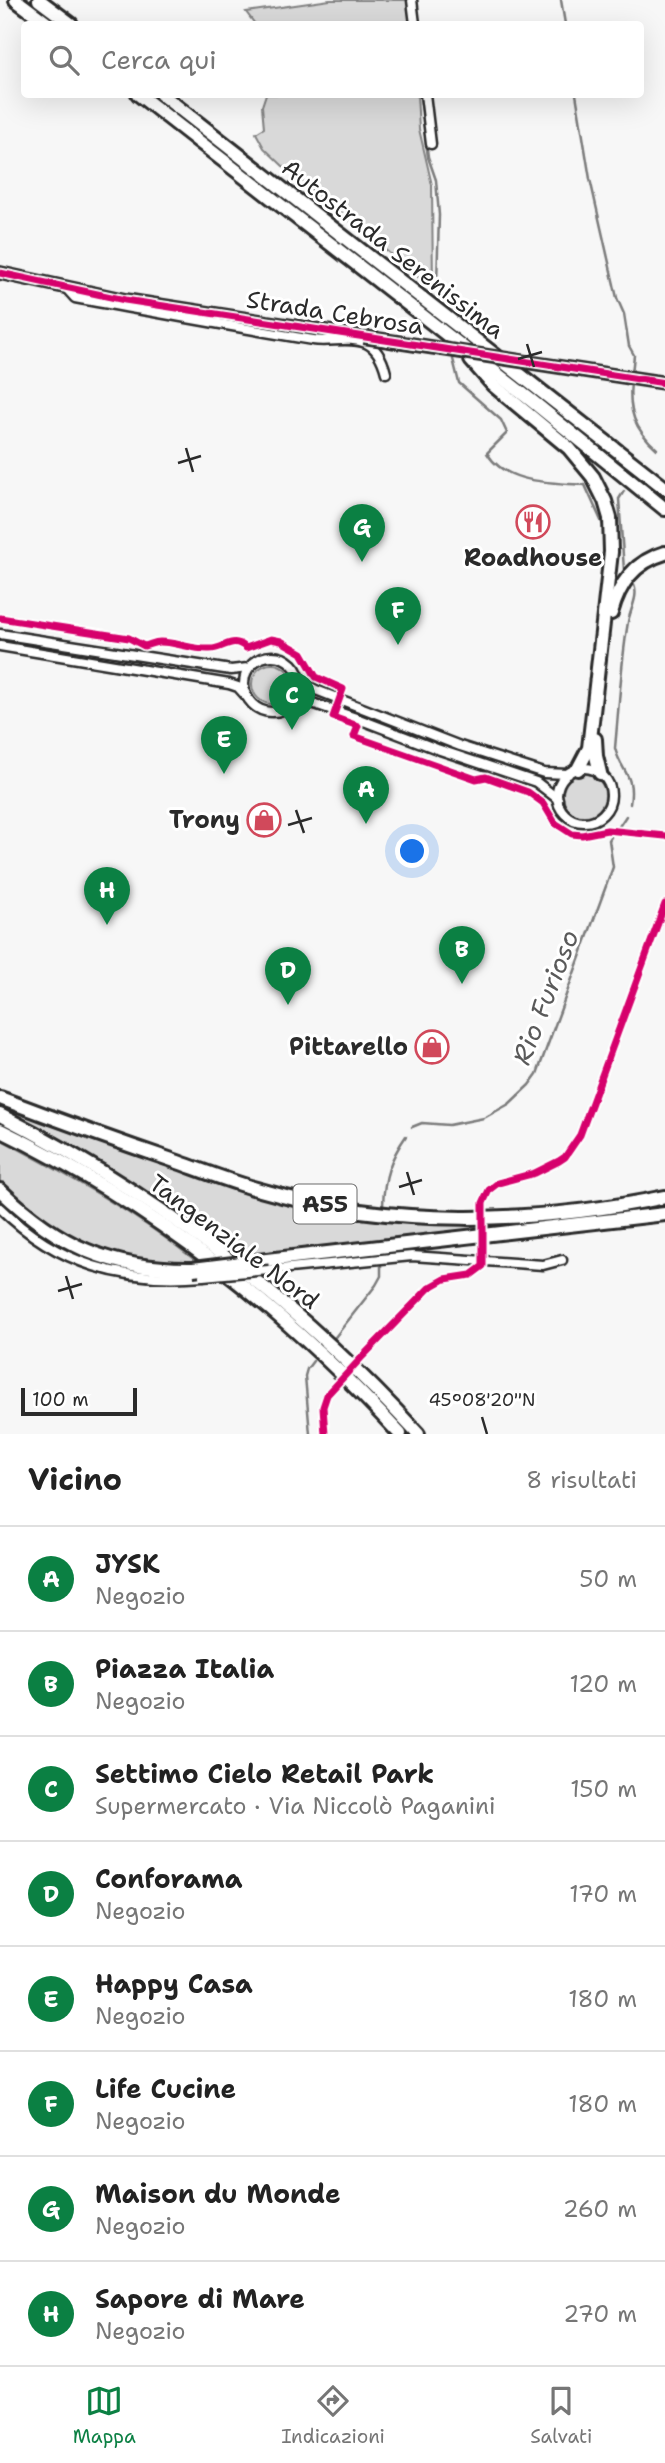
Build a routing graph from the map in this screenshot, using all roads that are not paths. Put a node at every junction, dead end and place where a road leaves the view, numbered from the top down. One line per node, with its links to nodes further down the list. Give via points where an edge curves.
1 (16, 0): 4 (highway)
2 (39, 0): 5 (highway)
3 (412, 0): 6 (street)
4 (44, 21)
5 (67, 21)
6 (415, 21)
7 (143, 98): 15 (highway, Autostrada Serenissima)
8 (166, 98): 18 (highway, Autostrada Serenissima)
9 (425, 98): 10 (street)
10 (431, 144)
11 (0, 273): 12 (main road, Strada Cebrosa)
12 (64, 286): 13 (main road, Strada Cebrosa); 14 (street, via 75,298)
13 (183, 308): 14 (street); 17 (main road, Strada Cebrosa, bridge)
14 (168, 315): 16 (street, via 317,341 361,341 381,357)
15 (453, 339): 19 (highway, Autostrada Serenissima); 27 (highway, via 493,385 569,448 593,477 605,501 611,530 610,568 589,748)
16 (386, 373)
17 (665, 383)
18 (665, 488)
19 (665, 509)
20 (665, 553): 28 (highway, via 635,569 615,598 596,737)
21 (0, 634): 23 (street, via 231,670)
22 (0, 646): 25 (street, via 229,684)
23 (248, 668): 24 (street, via 263,656 279,656 293,665); 25 (street, via 244,677)
24 (300, 681): 26 (street); 27 (street, via 460,746 544,773)
25 (247, 697): 26 (street, via 262,710)
26 (290, 706): 29 (street, via 312,703 337,711 536,782)
27 (573, 771): 28 (street); 29 (street, via 562,781)
28 (600, 773): 29 (street, via 612,795 599,818 586,822 570,819)
29 (558, 799)
30 (0, 1098): 34 (highway, A55, via 260,1190 346,1209 408,1216 497,1217 591,1210)
31 (0, 1115): 40 (highway, Tangenziale Nord, via 127,1187 223,1254 312,1328)
32 (0, 1130): 39 (highway, Tangenziale Nord, via 114,1194 200,1253 295,1330)
33 (0, 1190): 38 (highway, A55, via 43,1227 90,1253)
34 (665, 1198)
35 (0, 1208): 38 (street, via 41,1242 85,1264 145,1278)
36 (665, 1214): 38 (highway, A55, bridge, via 258,1261)
37 (562, 1260): 38 (street, bridge, via 543,1265 412,1256)
38 (198, 1273)
39 (400, 1434)
40 (418, 1434)

